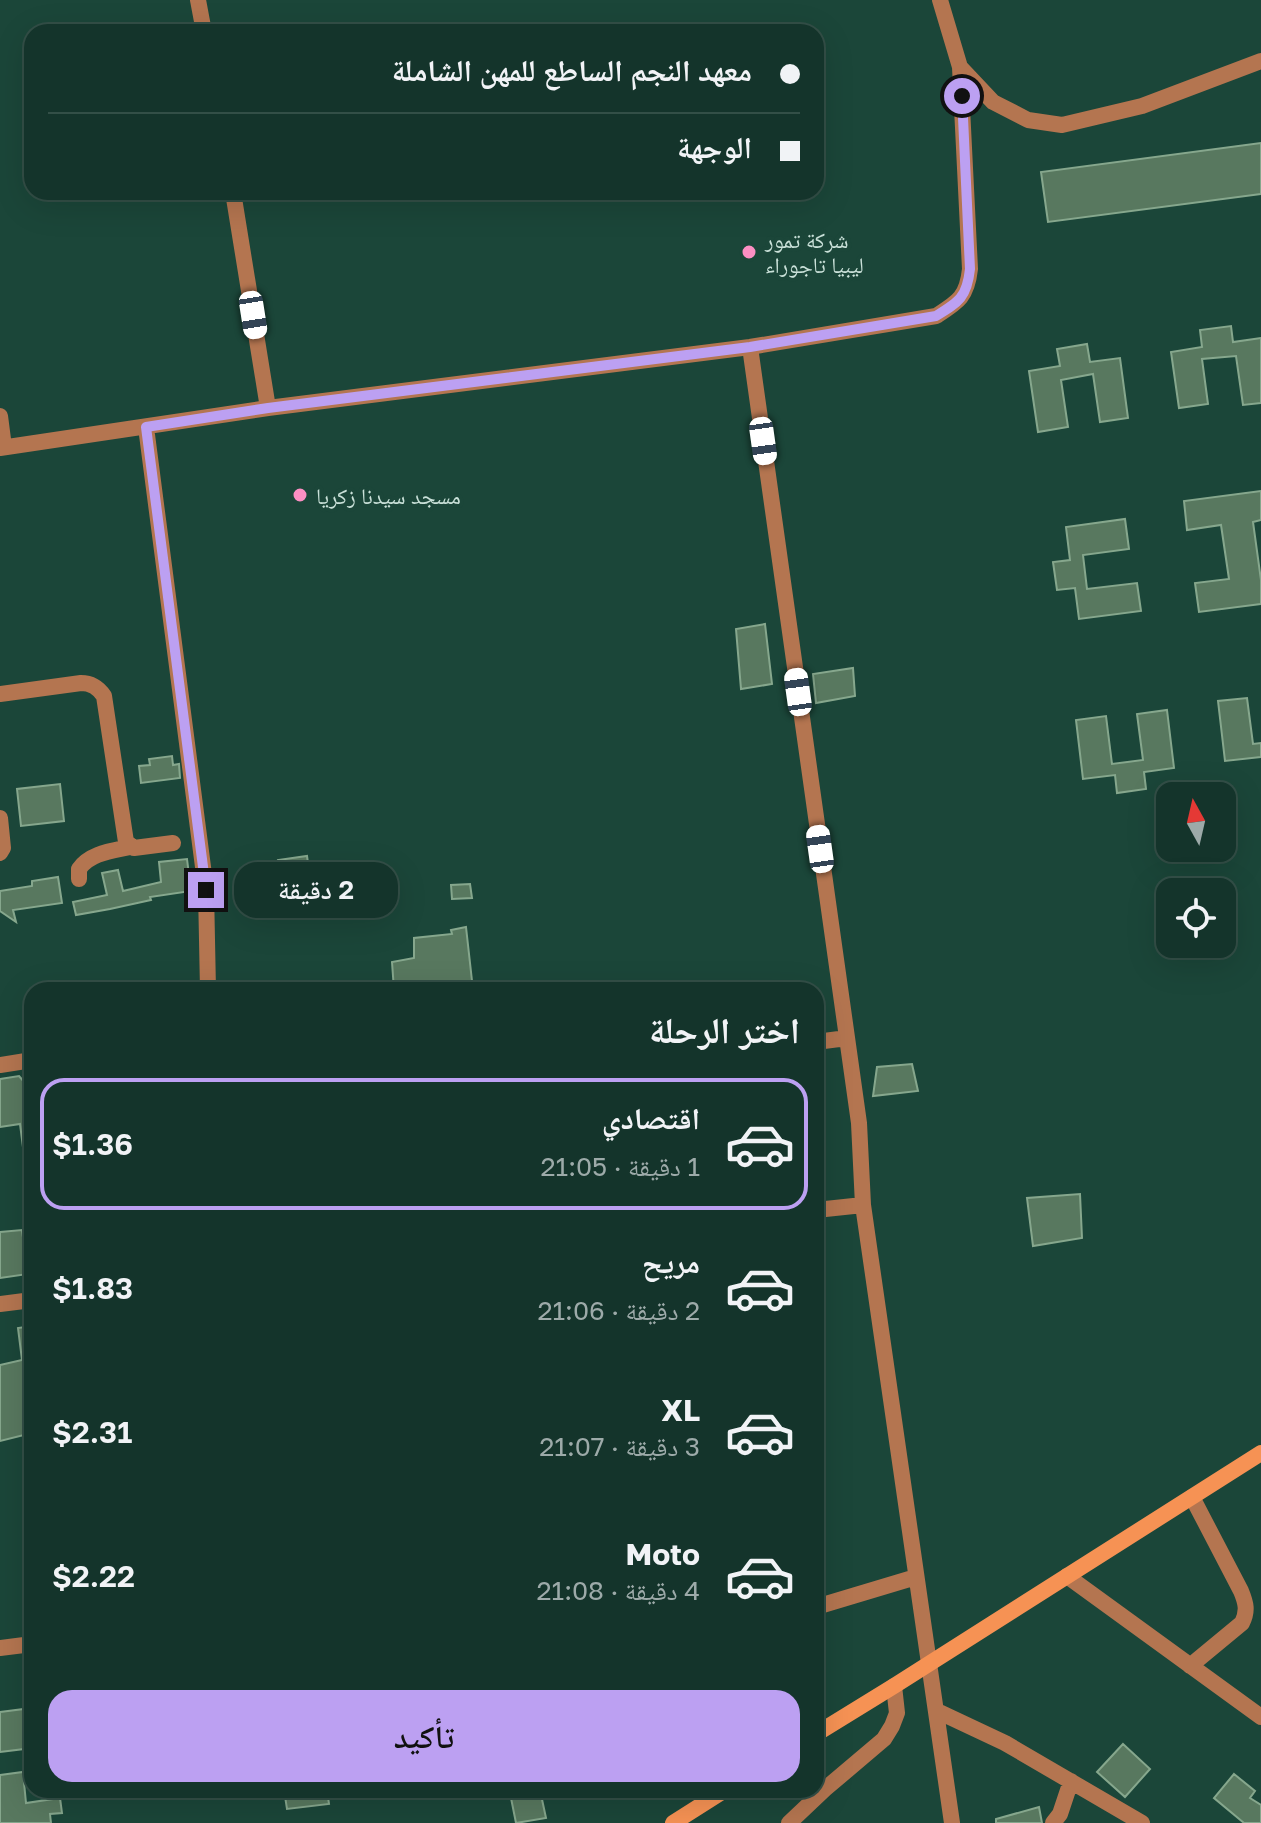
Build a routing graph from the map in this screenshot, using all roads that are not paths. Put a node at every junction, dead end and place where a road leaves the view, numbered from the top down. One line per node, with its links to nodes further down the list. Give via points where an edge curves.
1 (198, 0): 3 (street)
2 (940, 0): 5 (street)
3 (202, 24)
4 (1261, 61): 5 (street, via 1142,106 1062,125 1028,120 993,102)
5 (960, 67): 7 (street, via 970,269 958,302 936,316)
6 (234, 200): 8 (street)
7 (750, 347): 8 (street); 19 (street)
8 (268, 408): 10 (street)
9 (0, 416): 11 (street)
10 (146, 427): 11 (street); 18 (street, via 206,890)
11 (2, 448)
12 (0, 694): 15 (street, via 81,683 99,688)
13 (0, 818): 16 (street)
14 (173, 843): 15 (street)
15 (130, 847): 17 (street, via 86,860)
16 (0, 853)
17 (79, 879)
18 (208, 982)
19 (847, 1038): 20 (street); 23 (street)
20 (824, 1041)
21 (24, 1061): 22 (street)
22 (0, 1065)
23 (863, 1205): 24 (street); 30 (street)
24 (824, 1209)
25 (24, 1301): 26 (street)
26 (0, 1304)
27 (1261, 1453): 28 (street)
28 (1192, 1497): 29 (street); 35 (street, via 1241,1591 1246,1614)
29 (1067, 1576): 34 (street); 35 (street)
30 (916, 1577): 31 (street); 34 (street)
31 (824, 1605)
32 (24, 1645): 33 (street)
33 (0, 1648)
34 (929, 1664): 36 (street); 37 (street)
35 (1190, 1666): 38 (street)
36 (894, 1686): 39 (street); 41 (street, via 897,1713 884,1739)
37 (937, 1711): 40 (street); 46 (street)
38 (1261, 1717)
39 (824, 1729)
40 (1071, 1781): 47 (street); 48 (street)
41 (824, 1790)
42 (712, 1798): 44 (street)
43 (815, 1798): 45 (street)
44 (673, 1823)
45 (789, 1823)
46 (952, 1823)
47 (1053, 1823)
48 (1142, 1823)

